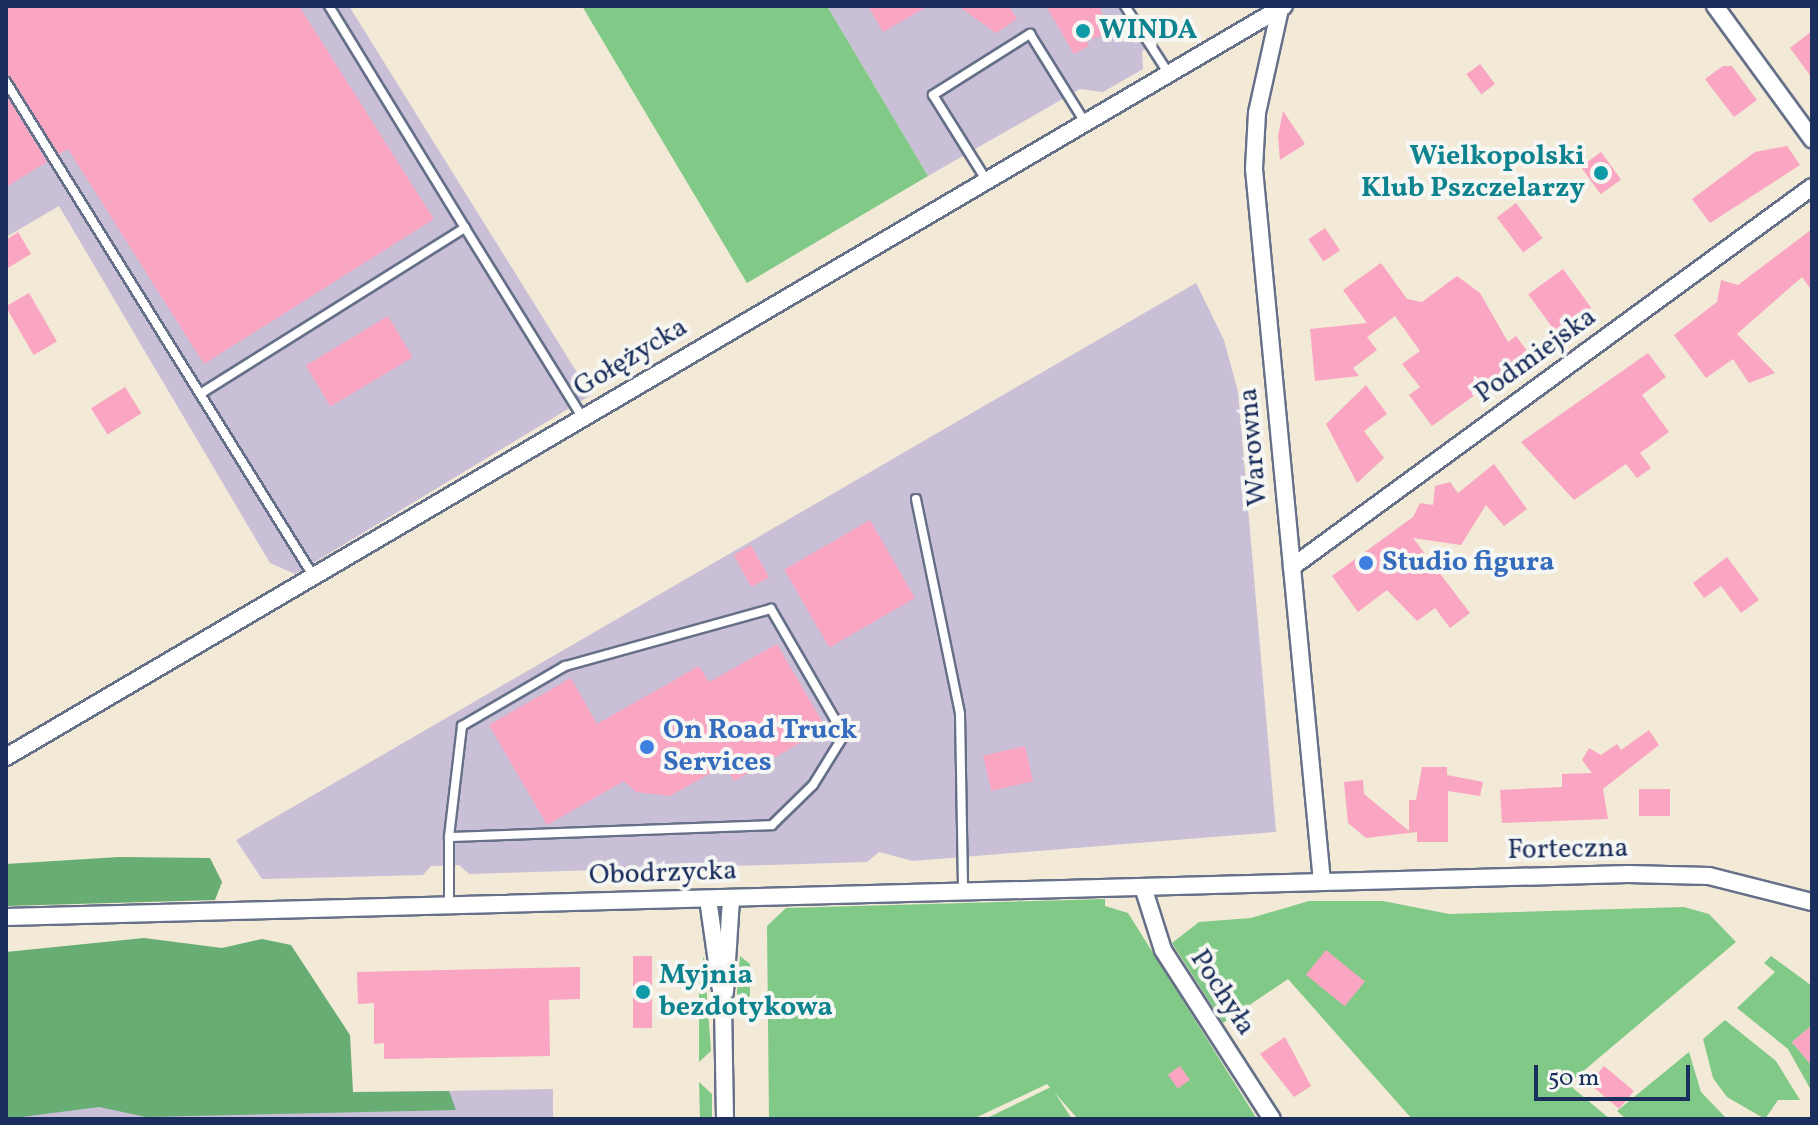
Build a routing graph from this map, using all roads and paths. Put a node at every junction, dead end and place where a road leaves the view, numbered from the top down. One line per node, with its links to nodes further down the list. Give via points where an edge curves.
1 (329, 6): 11 (lane)
2 (1125, 6): 5 (lane)
3 (1715, 6): 8 (street)
4 (1282, 8): 5 (street, Gołężycka); 15 (street, Warowna, via 1253,153)
5 (1167, 71): 7 (street, Gołężycka)
6 (6, 82): 12 (lane)
7 (1083, 119): 9 (street, Gołężycka); 9 (lane, via 1030,34 933,95)
8 (1812, 139)
9 (985, 178): 13 (street, Gołężycka)
10 (1812, 187): 15 (street, Podmiejska)
11 (465, 228): 12 (lane); 13 (lane)
12 (200, 394): 16 (lane)
13 (583, 418): 16 (street, Gołężycka)
14 (916, 499): 21 (lane, via 960,714)
15 (1292, 567): 19 (street, Warowna)
16 (314, 578): 17 (street, Gołężycka)
17 (6, 757)
18 (449, 837): 18 (lane, via 772,825 813,785 844,735 771,609 565,666 462,726); 25 (lane)
19 (1322, 882): 20 (street, Obodrzycka); 24 (street, Forteczna, via 1669,874)
20 (1143, 887): 21 (street, Obodrzycka); 29 (street, Pochyła, via 1163,950)
21 (963, 893): 22 (street, Obodrzycka)
22 (731, 898): 23 (street, Obodrzycka); 27 (street)
23 (708, 899): 25 (street, Obodrzycka); 27 (street)
24 (1812, 902)
25 (449, 905): 26 (street, Obodrzycka)
26 (6, 917)
27 (723, 1004): 28 (street)
28 (725, 1119)
29 (1272, 1119)

